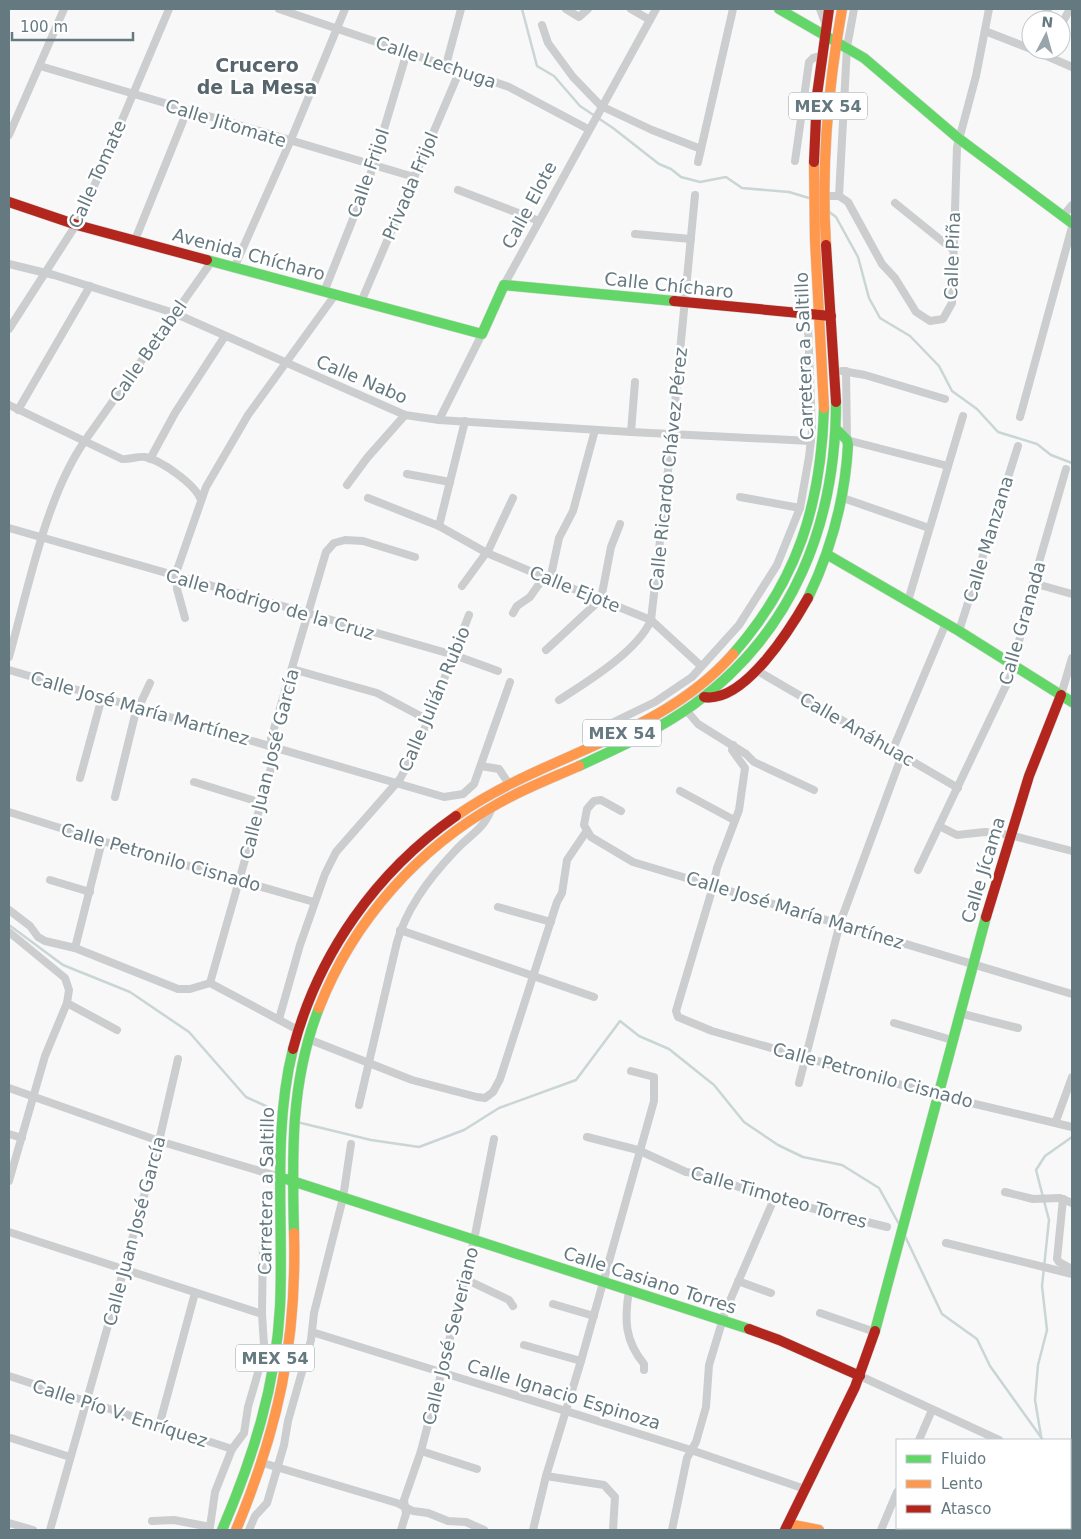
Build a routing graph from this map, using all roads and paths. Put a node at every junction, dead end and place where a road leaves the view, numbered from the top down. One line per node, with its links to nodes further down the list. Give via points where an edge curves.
1 (64, 9): 29 (street)
2 (169, 9): 32 (street, Calle Tomate)
3 (279, 9): 19 (street, Calle Lechuga)
4 (344, 9): 19 (street)
5 (461, 9): 28 (street)
6 (566, 9): 7 (street, via 579,17)
7 (588, 9)
8 (631, 9): 17 (street)
9 (656, 9): 17 (street, Calle Elote)
10 (733, 9): 39 (street)
11 (779, 9): 20 (main road)
12 (820, 9): 20 (street)
13 (829, 9): 20 (main road, Carretera a Saltillo / MEX 54)
14 (842, 9): 22 (main road, Carretera a Saltillo / MEX 54)
15 (854, 9): 24 (street)
16 (989, 9): 21 (street, Calle Piña)
17 (650, 20): 33 (street, Calle Elote)
18 (542, 25): 33 (street, via 548,43)
19 (336, 28): 25 (street, Calle Lechuga); 38 (street)
20 (825, 30): 22 (main road); 26 (main road, Carretera a Saltillo / MEX 54)
21 (985, 31): 23 (street); 37 (street, Calle Piña)
22 (836, 41): 24 (main road); 47 (main road, Carretera a Saltillo / MEX 54, via 828,105)
23 (1021, 44)
24 (847, 47): 37 (main road); 46 (street)
25 (407, 52): 28 (street, Calle Lechuga); 42 (street, Calle Frijol)
26 (821, 56): 41 (street, via 809,62); 72 (main road, Carretera a Saltillo / MEX 54, via 814,191)
27 (1059, 60): 30 (street)
28 (446, 65): 31 (street, Calle Lechuga)
29 (40, 66): 32 (street, Calle Jitomate); 36 (street)
30 (1072, 67)
31 (460, 70): 35 (street, Calle Lechuga, via 517,91); 43 (street, Privada Frijol)
32 (132, 94): 34 (street, Calle Jitomate); 54 (street, Calle Tomate)
33 (600, 108): 35 (street, Calle Elote); 39 (street)
34 (187, 111): 38 (street, Calle Jitomate); 58 (street)
35 (590, 126): 52 (street, Calle Elote)
36 (9, 135)
37 (958, 138): 51 (main road); 59 (street, Calle Piña)
38 (290, 142): 42 (street, Calle Jitomate); 62 (street)
39 (702, 149): 40 (street)
40 (698, 162)
41 (795, 162)
42 (373, 166): 43 (street, Calle Jitomate); 66 (street, Calle Frijol)
43 (414, 177): 68 (street, Privada Frijol)
44 (458, 190): 52 (street)
45 (695, 195): 57 (street, Calle Ricardo Chávez Pérez)
46 (839, 196): 47 (street); 59 (street, Calle Piña, via 848,202 882,264 895,278 913,308 930,321 943,320 951,308)
47 (825, 200): 73 (main road, Carretera a Saltillo / MEX 54)
48 (9, 202): 54 (main road, Avenida Chícharo)
49 (895, 203): 59 (street)
50 (1072, 205): 51 (street)
51 (1063, 216): 53 (main road)
52 (539, 221): 64 (street, Calle Elote)
53 (1072, 224)
54 (77, 225): 58 (main road, Avenida Chícharo); 63 (street, Calle Tomate)
55 (1072, 227): 86 (street)
56 (635, 234): 57 (street)
57 (691, 239): 69 (street, Calle Ricardo Chávez Pérez)
58 (135, 240): 60 (main road, Avenida Chícharo)
59 (952, 249)
60 (212, 261): 62 (main road, Avenida Chícharo); 70 (street, Calle Betabel)
61 (9, 264): 63 (street, Calle Nabo)
62 (234, 268): 66 (main road, Avenida Chícharo)
63 (45, 273): 65 (street, Calle Nabo); 74 (street, Calle Tomate)
64 (504, 285): 69 (main road, Calle Chícharo); 75 (main road, Calle Elote)
65 (90, 286): 70 (street, Calle Nabo); 83 (street)
66 (324, 292): 67 (main road, Avenida Chícharo)
67 (335, 295): 68 (main road, Avenida Chícharo); 77 (street)
68 (361, 302): 75 (main road, Avenida Chícharo)
69 (684, 303): 71 (main road, Calle Chícharo); 92 (street, Calle Ricardo Chávez Pérez)
70 (174, 313): 76 (street, Calle Nabo); 95 (street, Calle Betabel)
71 (800, 314): 72 (main road, Calle Chícharo); 94 (street, via 808,326)
72 (820, 315): 73 (main road, Calle Chícharo); 151 (main road, Carretera a Saltillo / MEX 54, via 824,442 814,504 797,556 770,608 738,651 695,690)
73 (831, 316): 78 (main road, Carretera a Saltillo / MEX 54)
74 (9, 330)
75 (482, 334): 87 (street, Calle Elote)
76 (225, 336): 77 (street, Calle Nabo); 97 (street, via 175,412)
77 (285, 364): 84 (street, Calle Nabo); 104 (street, via 248,416)
78 (835, 370): 79 (street); 90 (main road, Carretera a Saltillo / MEX 54)
79 (846, 371): 81 (street); 93 (street)
80 (635, 382): 91 (street)
81 (945, 399)
82 (9, 405): 83 (street)
83 (18, 410): 95 (street)
84 (406, 415): 87 (street, Calle Nabo); 102 (street)
85 (963, 416): 98 (street)
86 (1020, 417)
87 (439, 420): 88 (street, Calle Nabo)
88 (464, 421): 89 (street, Calle Nabo); 101 (street)
89 (594, 430): 91 (street, Calle Nabo); 118 (street, via 573,511 559,538)
90 (838, 430): 93 (main road); 145 (main road, Carretera a Saltillo / MEX 54, via 826,508 796,587 746,659)
91 (632, 432): 92 (street, Calle Nabo)
92 (672, 435): 94 (street, Calle Nabo); 128 (street, Calle Ricardo Chávez Pérez)
93 (847, 440): 98 (street); 107 (main road)
94 (811, 441): 108 (street)
95 (84, 442): 97 (street, via 122,459); 113 (street, Calle Betabel, via 66,470)
96 (1018, 446): 130 (street, Calle Manzana)
97 (150, 459): 104 (street, via 188,482)
98 (948, 466): 112 (street)
99 (1066, 469): 119 (street, Calle Granada)
100 (407, 474): 101 (street)
101 (450, 482): 110 (street)
102 (347, 485)
103 (740, 497): 108 (street)
104 (200, 498): 117 (street)
105 (368, 498): 110 (street, Calle Ejote)
106 (513, 498): 114 (street)
107 (843, 498): 112 (street); 115 (main road)
108 (800, 508): 135 (street, via 765,588 739,625)
109 (620, 524): 122 (street, via 609,553)
110 (439, 526): 114 (street, Calle Ejote)
111 (9, 528): 113 (street, Calle Rodrigo de la Cruz)
112 (929, 528): 123 (street)
113 (42, 538): 117 (street, Calle Rodrigo de la Cruz); 133 (street, Calle Betabel)
114 (487, 552): 118 (street, Calle Ejote); 120 (street)
115 (828, 555): 123 (main road); 139 (main road, via 800,613)
116 (415, 557): 125 (street, Calle Juan José García, via 363,542 345,540 334,543 326,552)
117 (176, 577): 125 (street, Calle Rodrigo de la Cruz); 127 (street)
118 (547, 578): 122 (street, Calle Ejote); 124 (street)
119 (1033, 583): 121 (street); 136 (street, Calle Granada)
120 (462, 586)
121 (1072, 594)
122 (601, 599): 128 (street, Calle Ejote); 131 (street)
123 (908, 602): 129 (main road)
124 (513, 613)
125 (308, 614): 132 (street, Calle Rodrigo de la Cruz); 137 (street, Calle Juan José García)
126 (469, 615): 132 (street, Calle Julián Rubio)
127 (186, 618)
128 (651, 620): 135 (street, Calle Ejote); 146 (street, Calle Ricardo Chávez Pérez, via 641,636 610,666)
129 (946, 623): 130 (main road); 156 (street)
130 (959, 631): 136 (main road)
131 (546, 650)
132 (454, 655): 140 (street, Calle Rodrigo de la Cruz); 152 (street, Calle Julián Rubio)
133 (9, 657)
134 (1072, 660): 143 (street, Calle Jícama)
135 (701, 666): 147 (street, via 689,680)
136 (1013, 666): 143 (main road); 164 (street, Calle Granada, via 991,721)
137 (292, 669): 152 (street, via 377,693); 155 (street, Calle Juan José García, via 271,740)
138 (9, 670): 144 (street, Calle José María Martínez)
139 (756, 670): 145 (main road, via 728,694 716,699); 156 (street, Calle Anáhuac)
140 (498, 671)
141 (510, 682): 158 (street)
142 (150, 683): 149 (street)
143 (1061, 695): 148 (main road); 176 (main road, Calle Jícama, via 1032,766)
144 (102, 697): 149 (street, Calle José María Martínez); 159 (street)
145 (704, 697): 150 (main road, Carretera a Saltillo / MEX 54)
146 (559, 700)
147 (655, 702): 151 (street); 154 (street, via 590,732 587,738)
148 (1072, 702)
149 (138, 707): 155 (street, Calle José María Martínez); 167 (street)
150 (686, 710): 153 (street, via 698,724); 170 (main road, Carretera a Saltillo / MEX 54, via 639,737)
151 (661, 713): 154 (main road, Carretera a Saltillo / MEX 54)
152 (428, 720): 161 (street, Calle Julián Rubio)
153 (733, 745): 165 (street, via 754,762); 173 (street, via 732,750 742,761 745,773 739,810)
154 (590, 747): 162 (main road, Carretera a Saltillo / MEX 54)
155 (273, 748): 161 (street, Calle José María Martínez); 169 (street, Calle Juan José García, via 275,754)
156 (893, 750): 157 (street, Calle Anáhuac)
157 (902, 755): 164 (street, Calle Anáhuac); 188 (street)
158 (481, 766): 162 (street, via 500,769); 163 (street)
159 (80, 778)
160 (194, 782): 169 (street)
161 (396, 784): 163 (street, Calle José María Martínez, via 444,797 457,796); 184 (street, Calle Julián Rubio, via 336,852)
162 (508, 784): 168 (main road, Carretera a Saltillo / MEX 54)
163 (472, 788): 168 (street)
164 (958, 788): 174 (street, Calle Granada)
165 (814, 790)
166 (680, 791): 173 (street)
167 (114, 797)
168 (481, 800): 205 (main road, Carretera a Saltillo / MEX 54, via 412,849 372,891 324,966)
169 (262, 803): 180 (street, Calle Juan José García)
170 (492, 807): 189 (street, via 485,823 454,851 430,880); 206 (main road, Carretera a Saltillo / MEX 54, via 440,842 373,911 337,967)
171 (621, 811): 175 (street, via 601,800 592,802 584,820)
172 (9, 812): 177 (street, Calle Petronilo Cisnado)
173 (734, 820): 182 (street)
174 (939, 826): 176 (street, via 957,835); 179 (street, Calle Granada)
175 (586, 832): 182 (street, Calle José María Martínez, via 633,862); 187 (street, via 567,860 562,894)
176 (1010, 834): 178 (street); 194 (main road, Calle Jícama)
177 (102, 841): 180 (street, Calle Petronilo Cisnado); 183 (street)
178 (1072, 851)
179 (918, 870)
180 (240, 879): 184 (street, Calle Petronilo Cisnado); 196 (street, Calle Juan José García)
181 (50, 880): 183 (street)
182 (713, 885): 188 (street, Calle José María Martínez); 208 (street, Calle Petronilo Cisnado, via 676,1015 712,1031)
183 (90, 892): 193 (street)
184 (314, 902): 201 (street, Calle Julián Rubio)
185 (498, 907): 187 (street)
186 (9, 910): 191 (street, via 30,926)
187 (551, 922): 195 (street)
188 (840, 923): 194 (street, Calle José María Martínez); 208 (street)
189 (400, 930): 195 (street); 210 (street)
190 (9, 932): 192 (street)
191 (38, 937): 192 (street); 193 (street)
192 (27, 945): 199 (street, via 65,978 69,990)
193 (75, 948): 196 (street, via 178,989)
194 (972, 964): 197 (street, Calle José María Martínez); 200 (main road, Calle Jícama)
195 (533, 975): 198 (street); 210 (street, via 500,1079 485,1098 418,1082)
196 (210, 983): 201 (street)
197 (1072, 994)
198 (594, 997)
199 (67, 1003): 204 (street); 216 (street)
200 (960, 1013): 203 (street); 207 (main road, Calle Jícama)
201 (279, 1019): 205 (street)
202 (894, 1023): 207 (street)
203 (1018, 1028)
204 (117, 1030)
205 (298, 1030): 227 (main road, Carretera a Saltillo / MEX 54, via 282,1113)
206 (308, 1039): 210 (street); 229 (main road, Carretera a Saltillo / MEX 54, via 295,1114)
207 (952, 1040): 215 (main road, Calle Jícama)
208 (806, 1056): 213 (street); 215 (street, Calle Petronilo Cisnado)
209 (178, 1059): 224 (street, Calle Juan José García)
210 (370, 1062): 217 (street)
211 (631, 1071): 226 (street, via 651,1075 655,1082 654,1101)
212 (1072, 1077): 218 (street)
213 (799, 1083)
214 (9, 1088): 216 (street)
215 (937, 1095): 218 (street, Calle Petronilo Cisnado); 256 (main road, Calle Jícama)
216 (33, 1096): 222 (street); 224 (street)
217 (359, 1105)
218 (1056, 1121): 219 (street, Calle Petronilo Cisnado)
219 (1072, 1126)
220 (9, 1134): 222 (street)
221 (587, 1137): 226 (street, Calle Timoteo Torres)
222 (22, 1138): 228 (street)
223 (494, 1139): 237 (street, Calle José Severiano)
224 (159, 1141): 227 (street); 241 (street, Calle Juan José García)
225 (351, 1144): 231 (street)
226 (638, 1150): 232 (street, Calle Timoteo Torres, via 686,1172 704,1174); 245 (street)
227 (280, 1177): 229 (main road, Calle Casiano Torres); 286 (main road, Carretera a Saltillo / MEX 54, via 280,1306 269,1396 251,1458)
228 (9, 1181)
229 (293, 1181): 231 (main road, Calle Casiano Torres); 274 (main road, Carretera a Saltillo / MEX 54, via 293,1327 282,1396)
230 (1004, 1192): 233 (street, via 1040,1199)
231 (343, 1198): 237 (main road, Calle Casiano Torres); 255 (street)
232 (774, 1199): 235 (street, Calle Timoteo Torres); 244 (street)
233 (1063, 1199): 234 (street); 240 (street, via 1057,1259)
234 (1072, 1203)
235 (886, 1227)
236 (9, 1232): 241 (street)
237 (474, 1240): 243 (street, Calle José Severiano); 245 (main road, Calle Casiano Torres)
238 (263, 1242): 252 (street)
239 (946, 1243): 242 (street)
240 (1072, 1269)
241 (124, 1270): 247 (street); 263 (street, Calle Juan José García)
242 (1072, 1274)
243 (464, 1279): 250 (street, via 509,1300); 260 (street, Calle José Severiano)
244 (738, 1281): 248 (street); 254 (street)
245 (603, 1282): 246 (main road, Calle Casiano Torres); 253 (street)
246 (629, 1291): 254 (main road, Calle Casiano Torres); 259 (street, via 626,1331 633,1351 644,1364)
247 (195, 1293): 252 (street); 266 (street)
248 (771, 1293)
249 (553, 1304): 253 (street)
250 (513, 1306)
251 (820, 1313): 256 (street)
252 (262, 1314): 270 (street, via 262,1359 244,1433)
253 (594, 1316): 258 (street)
254 (723, 1320): 262 (main road, Calle Casiano Torres, via 779,1340); 271 (street, via 709,1365 706,1407)
255 (312, 1332): 260 (street, Calle Ignacio Espinoza); 275 (street)
256 (875, 1332): 262 (main road, Calle Jícama)
257 (524, 1345): 258 (street)
258 (582, 1361): 265 (street)
259 (644, 1370)
260 (441, 1374): 265 (street, Calle Ignacio Espinoza); 272 (street, Calle José Severiano)
261 (9, 1376): 263 (street, Calle Pío V. Enríquez)
262 (860, 1376): 264 (street, Calle Casiano Torres); 278 (main road, Calle Jícama)
263 (86, 1402): 266 (street, Calle Pío V. Enríquez); 273 (street, Calle Juan José García)
264 (932, 1410): 268 (street); 269 (street, Calle Casiano Torres)
265 (566, 1412): 271 (street, Calle Ignacio Espinoza); 277 (street)
266 (159, 1426): 270 (street, Calle Pío V. Enríquez)
267 (11, 1438): 273 (street)
268 (919, 1439)
269 (995, 1439)
270 (232, 1449): 281 (street, via 214,1497 210,1527 174,1520)
271 (692, 1450): 278 (street, Calle Ignacio Espinoza); 293 (street, via 685,1466)
272 (421, 1451): 276 (street); 280 (street, Calle José Severiano, via 405,1495)
273 (70, 1457): 285 (street, Calle Juan José García)
274 (263, 1463): 275 (street); 287 (main road, Carretera a Saltillo / MEX 54)
275 (277, 1467): 280 (street); 288 (street, via 267,1503 254,1516)
276 (477, 1469)
277 (546, 1476): 291 (street); 292 (street, via 602,1484 615,1496)
278 (805, 1489): 283 (main road, Calle Jícama)
279 (896, 1494): 295 (street)
280 (405, 1508): 289 (street, Calle José Severiano); 290 (street, via 448,1521 466,1522)
281 (152, 1521)
282 (9, 1523): 284 (street)
283 (787, 1527): 294 (main road)
284 (33, 1530)
285 (50, 1530)
286 (222, 1530)
287 (236, 1530)
288 (249, 1530)
289 (401, 1530)
290 (484, 1530)
291 (533, 1530)
292 (613, 1530)
293 (672, 1530)
294 (819, 1530)
295 (881, 1530)

